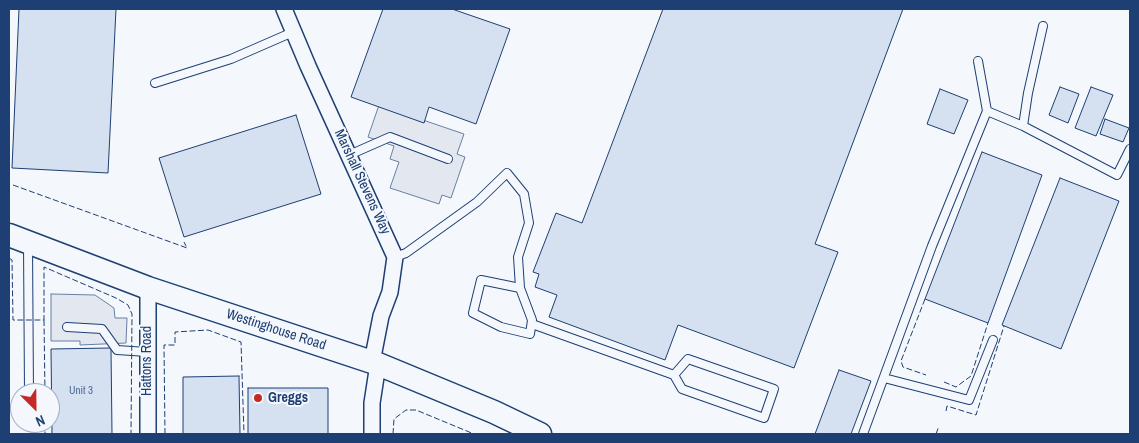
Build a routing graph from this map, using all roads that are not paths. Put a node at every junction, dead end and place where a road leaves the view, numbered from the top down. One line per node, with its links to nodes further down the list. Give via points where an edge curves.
1 (284, 9): 3 (street, Marshall Stevens Way)
2 (1043, 26): 7 (lane)
3 (293, 32): 5 (lane, via 231,59); 9 (street, Marshall Stevens Way)
4 (978, 61): 6 (lane)
5 (155, 83)
6 (987, 111): 7 (lane); 21 (lane, via 932,246)
7 (1023, 126): 8 (lane, via 1118,175)
8 (1130, 149)
9 (349, 155): 10 (lane, via 390,137); 12 (street, Marshall Stevens Way)
10 (448, 159)
11 (18, 239): 13 (street, Westinghouse Road); 22 (lane)
12 (395, 258): 14 (lane, via 406,254 477,202 507,173 524,194 529,223 518,257); 19 (street, via 390,292 381,316)
13 (148, 288): 18 (street, Hattons Road); 19 (street, Westinghouse Road)
14 (520, 288): 15 (lane); 15 (lane, via 481,280 473,313 501,327 530,334)
15 (532, 324): 20 (lane)
16 (67, 327): 18 (lane, via 102,329 117,350)
17 (993, 340): 21 (lane, via 969,400)
18 (147, 352): 23 (street, Hattons Road)
19 (375, 363): 24 (street); 25 (street, Westinghouse Road)
20 (674, 375): 20 (lane, via 688,359 774,389 764,418 682,389)
21 (884, 378): 26 (lane)
22 (28, 383)
23 (148, 434)
24 (372, 434)
25 (540, 434)
26 (863, 434)

